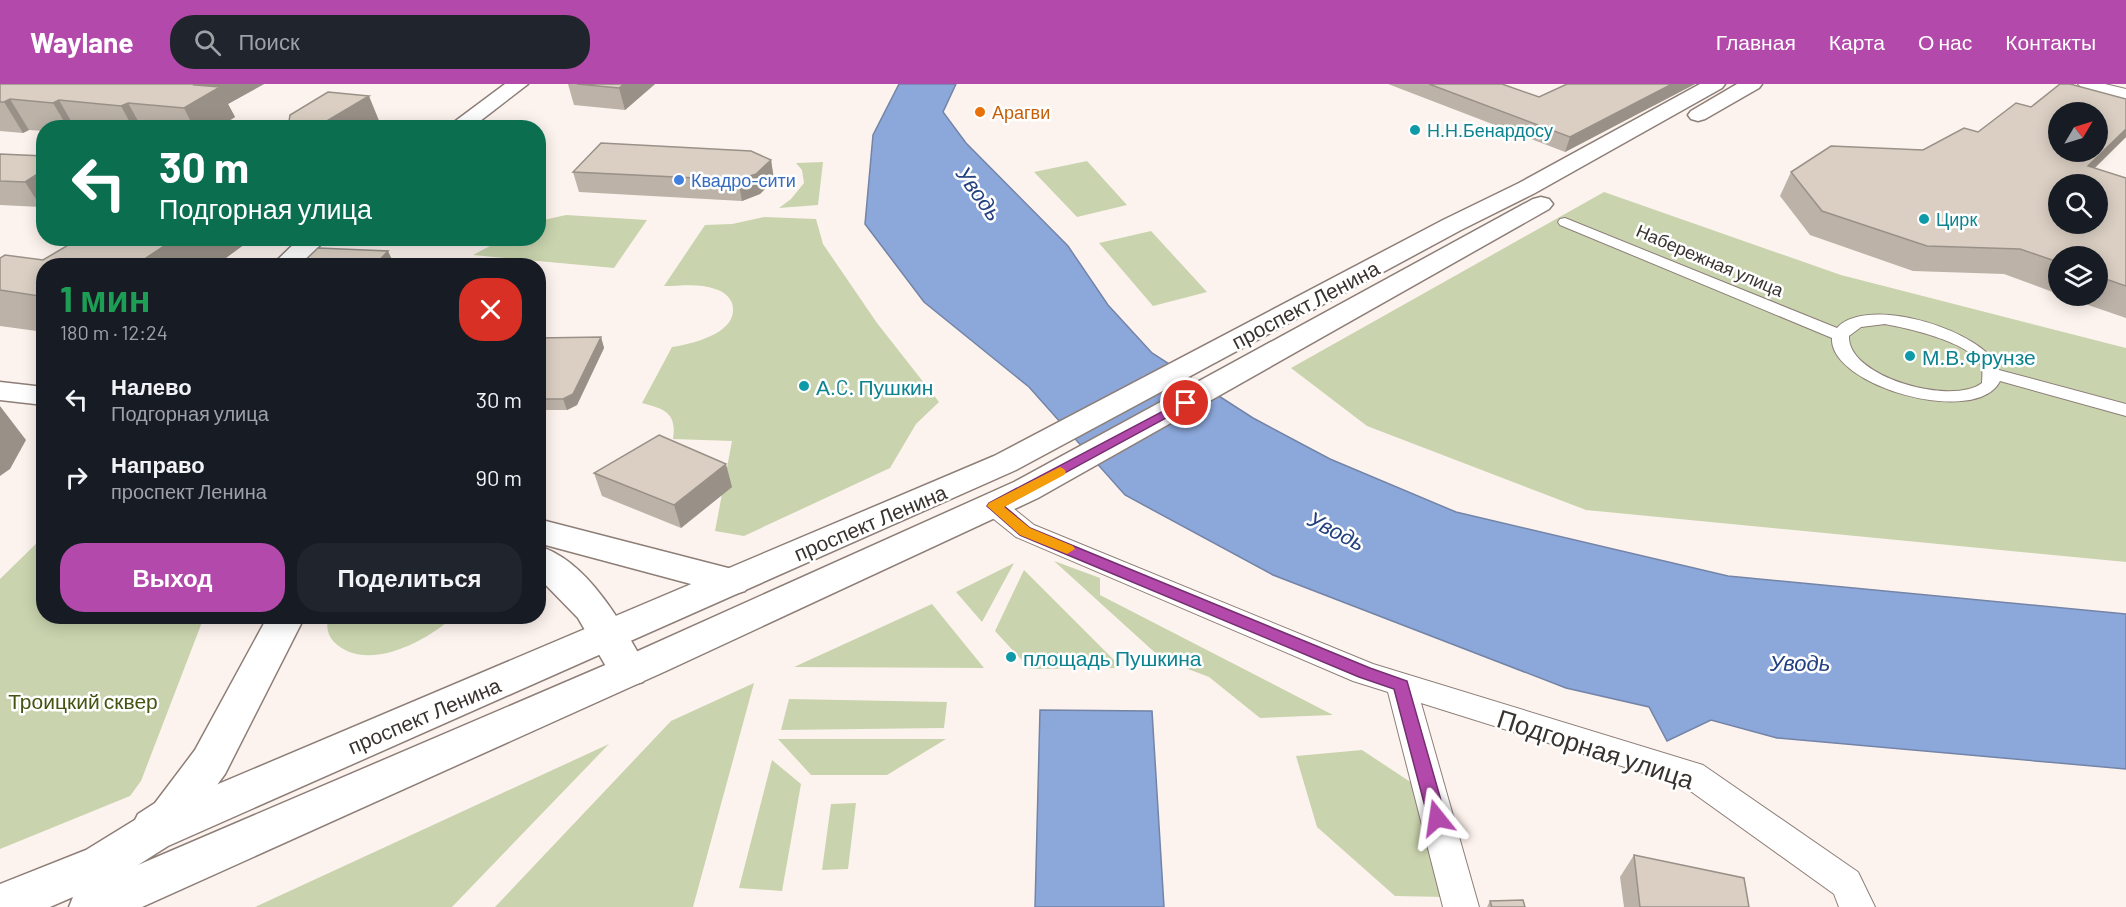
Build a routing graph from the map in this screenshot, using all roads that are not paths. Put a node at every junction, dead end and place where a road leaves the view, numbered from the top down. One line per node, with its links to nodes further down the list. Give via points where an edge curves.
1 (518, 84): 6 (main road)
2 (1715, 84): 15 (main road, проспект Ленина, via 1237,341)
3 (1752, 84): 15 (main road, проспект Ленина, via 1266,359)
4 (2086, 84): 5 (street)
5 (2126, 94)
6 (467, 120)
7 (1570, 218): 10 (street, Набережная улица)
8 (306, 246): 9 (main road)
9 (293, 258)
10 (1844, 330): 11 (street, via 1864,320 1920,325 1953,338 1980,355); 11 (street, via 1840,345 1855,363 1882,380 1916,392 1951,397 1972,394 1986,388)
11 (1991, 373): 14 (street)
12 (0, 391): 13 (main road)
13 (36, 395)
14 (2126, 410)
15 (1016, 477): 16 (main road, проспект Ленина); 19 (main road, проспект Ленина)
16 (994, 506): 21 (main road, проспект Ленина); 22 (street, Подгорная улица, via 1025,531)
17 (546, 533): 19 (main road)
18 (546, 563): 21 (main road, via 564,575 598,616)
19 (732, 582): 21 (main road, проспект Ленина)
20 (283, 624): 23 (main road, via 193,788 170,816)
21 (619, 653): 23 (main road, проспект Ленина, via 153,832); 25 (main road, проспект Ленина)
22 (1401, 685): 26 (street); 27 (street, Подгорная улица, via 1692,775 1846,883)
23 (102, 864): 24 (main road, проспект Ленина)
24 (0, 906)
25 (92, 907)
26 (1461, 907)
27 (1857, 907)

